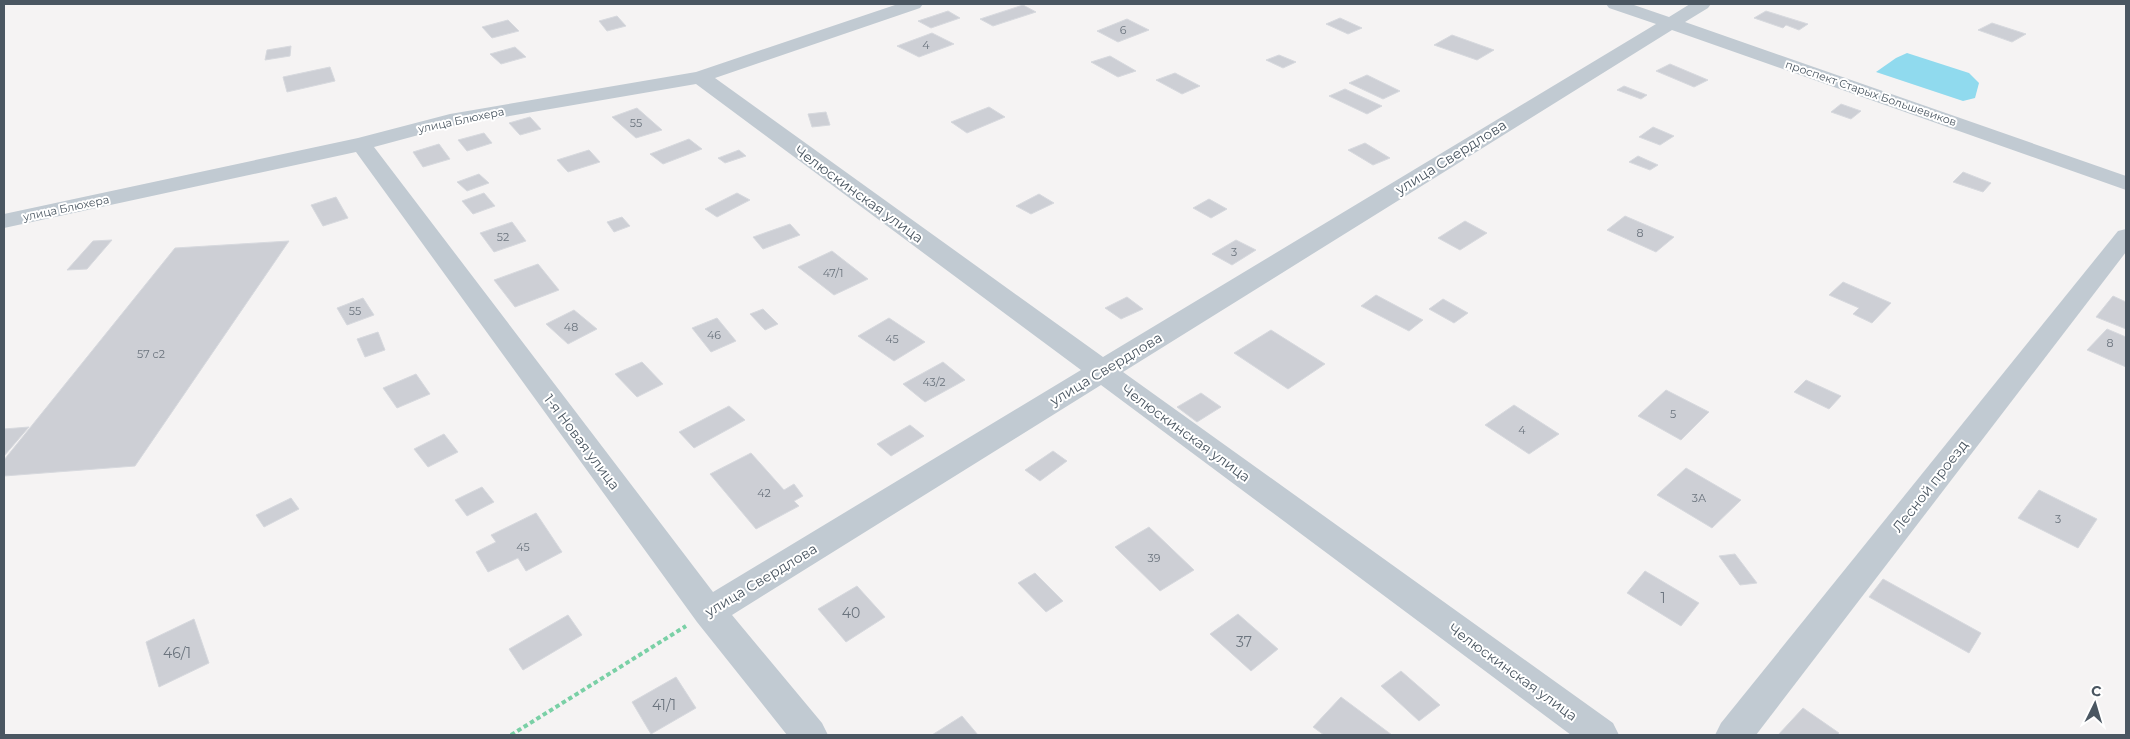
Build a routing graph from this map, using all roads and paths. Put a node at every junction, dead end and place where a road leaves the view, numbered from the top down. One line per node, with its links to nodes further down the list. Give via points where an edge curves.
1 (914, 4): 5 (street, улица Блюхера)
2 (1615, 4): 4 (street, проспект Старых Большевиков)
3 (1702, 4): 4 (street, улица Свердлова)
4 (1670, 23): 7 (street, проспект Старых Большевиков); 10 (street, улица Свердлова)
5 (700, 76): 6 (street, улица Блюхера, via 450,120); 10 (street, Челюскинская улица)
6 (361, 144): 8 (street, улица Блюхера); 11 (street, 1-я Новая улица)
7 (2126, 183)
8 (4, 221)
9 (2126, 236): 15 (street, Лесной проезд)
10 (1102, 372): 11 (street, улица Свердлова); 14 (street, Челюскинская улица)
11 (708, 612): 12 (path, улица Свердлова); 13 (street, 1-я Новая улица)
12 (511, 735)
13 (809, 735)
14 (1600, 735)
15 (1734, 735)

